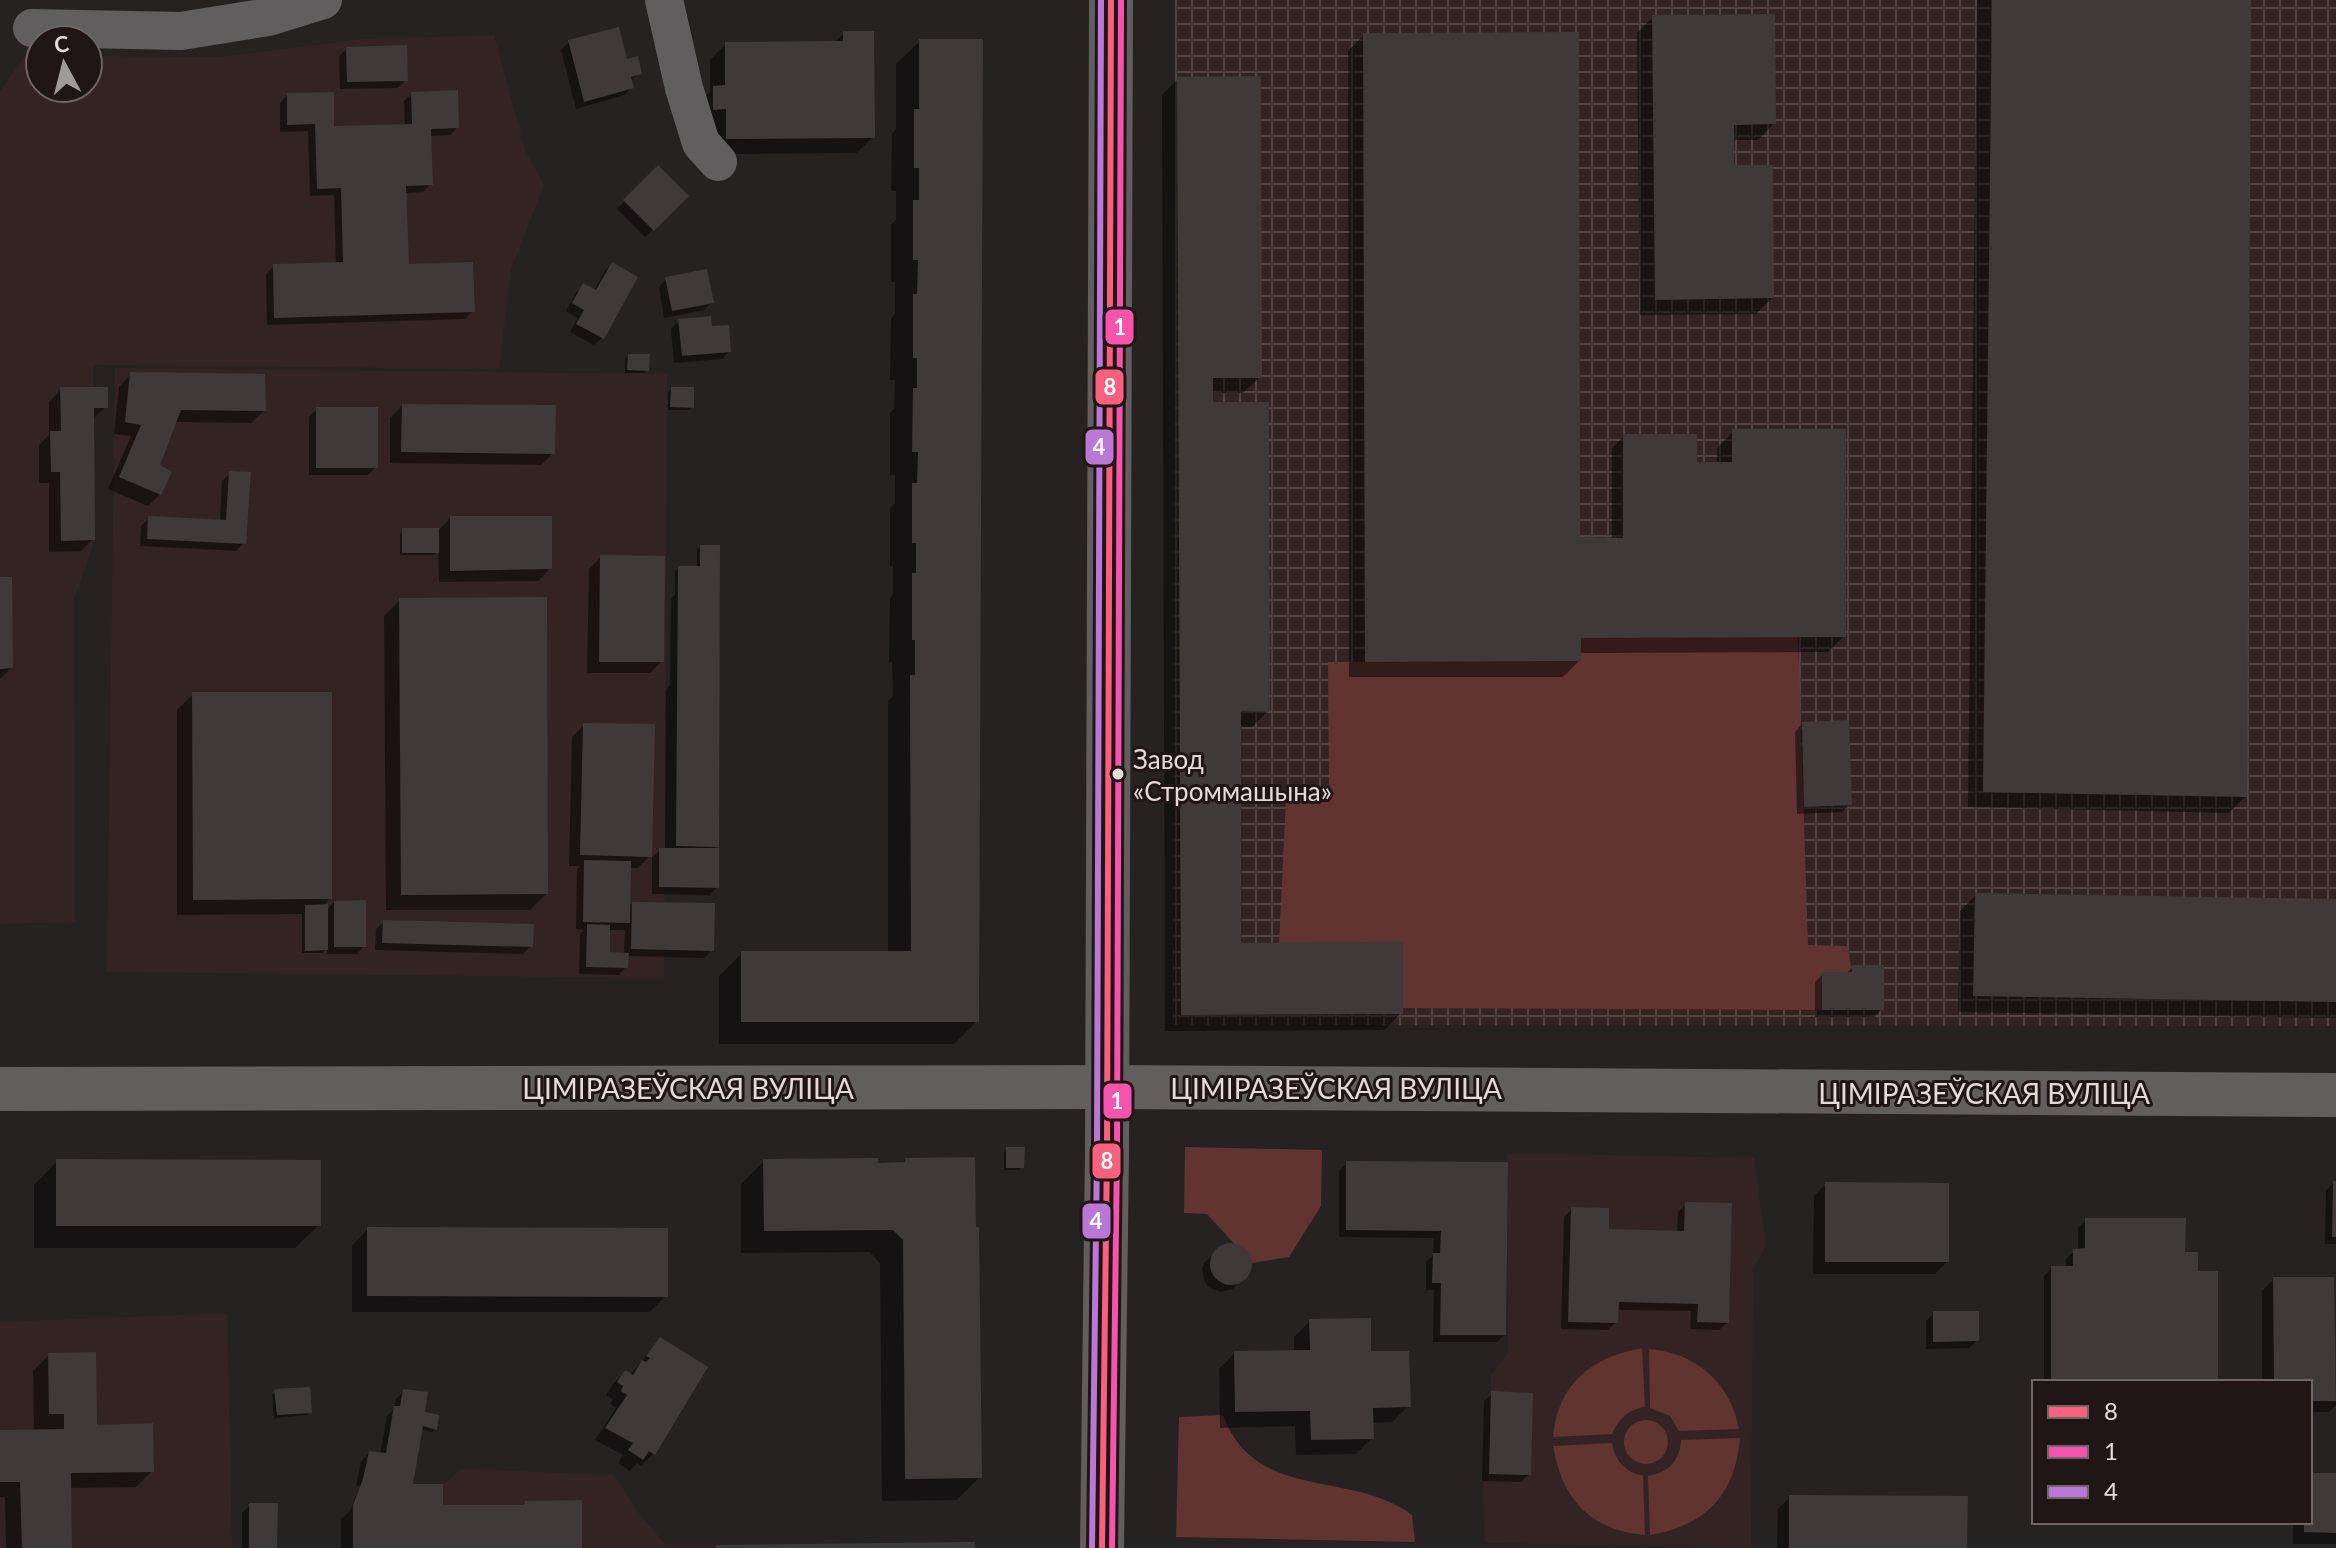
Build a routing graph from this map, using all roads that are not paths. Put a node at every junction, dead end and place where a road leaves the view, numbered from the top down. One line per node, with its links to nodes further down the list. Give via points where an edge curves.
1 (323, 0): 4 (street, via 268,17 181,31)
2 (664, 0): 5 (street, via 701,143)
3 (1111, 0): 6 (main road)
4 (104, 29)
5 (718, 162)
6 (1107, 1087): 7 (main road, ЦІМІРАЗЕЎСКАЯ ВУЛІЦА); 8 (main road, ЦІМІРАЗЕЎСКАЯ ВУЛІЦА); 9 (main road)
7 (0, 1089)
8 (2336, 1095)
9 (1102, 1548)

